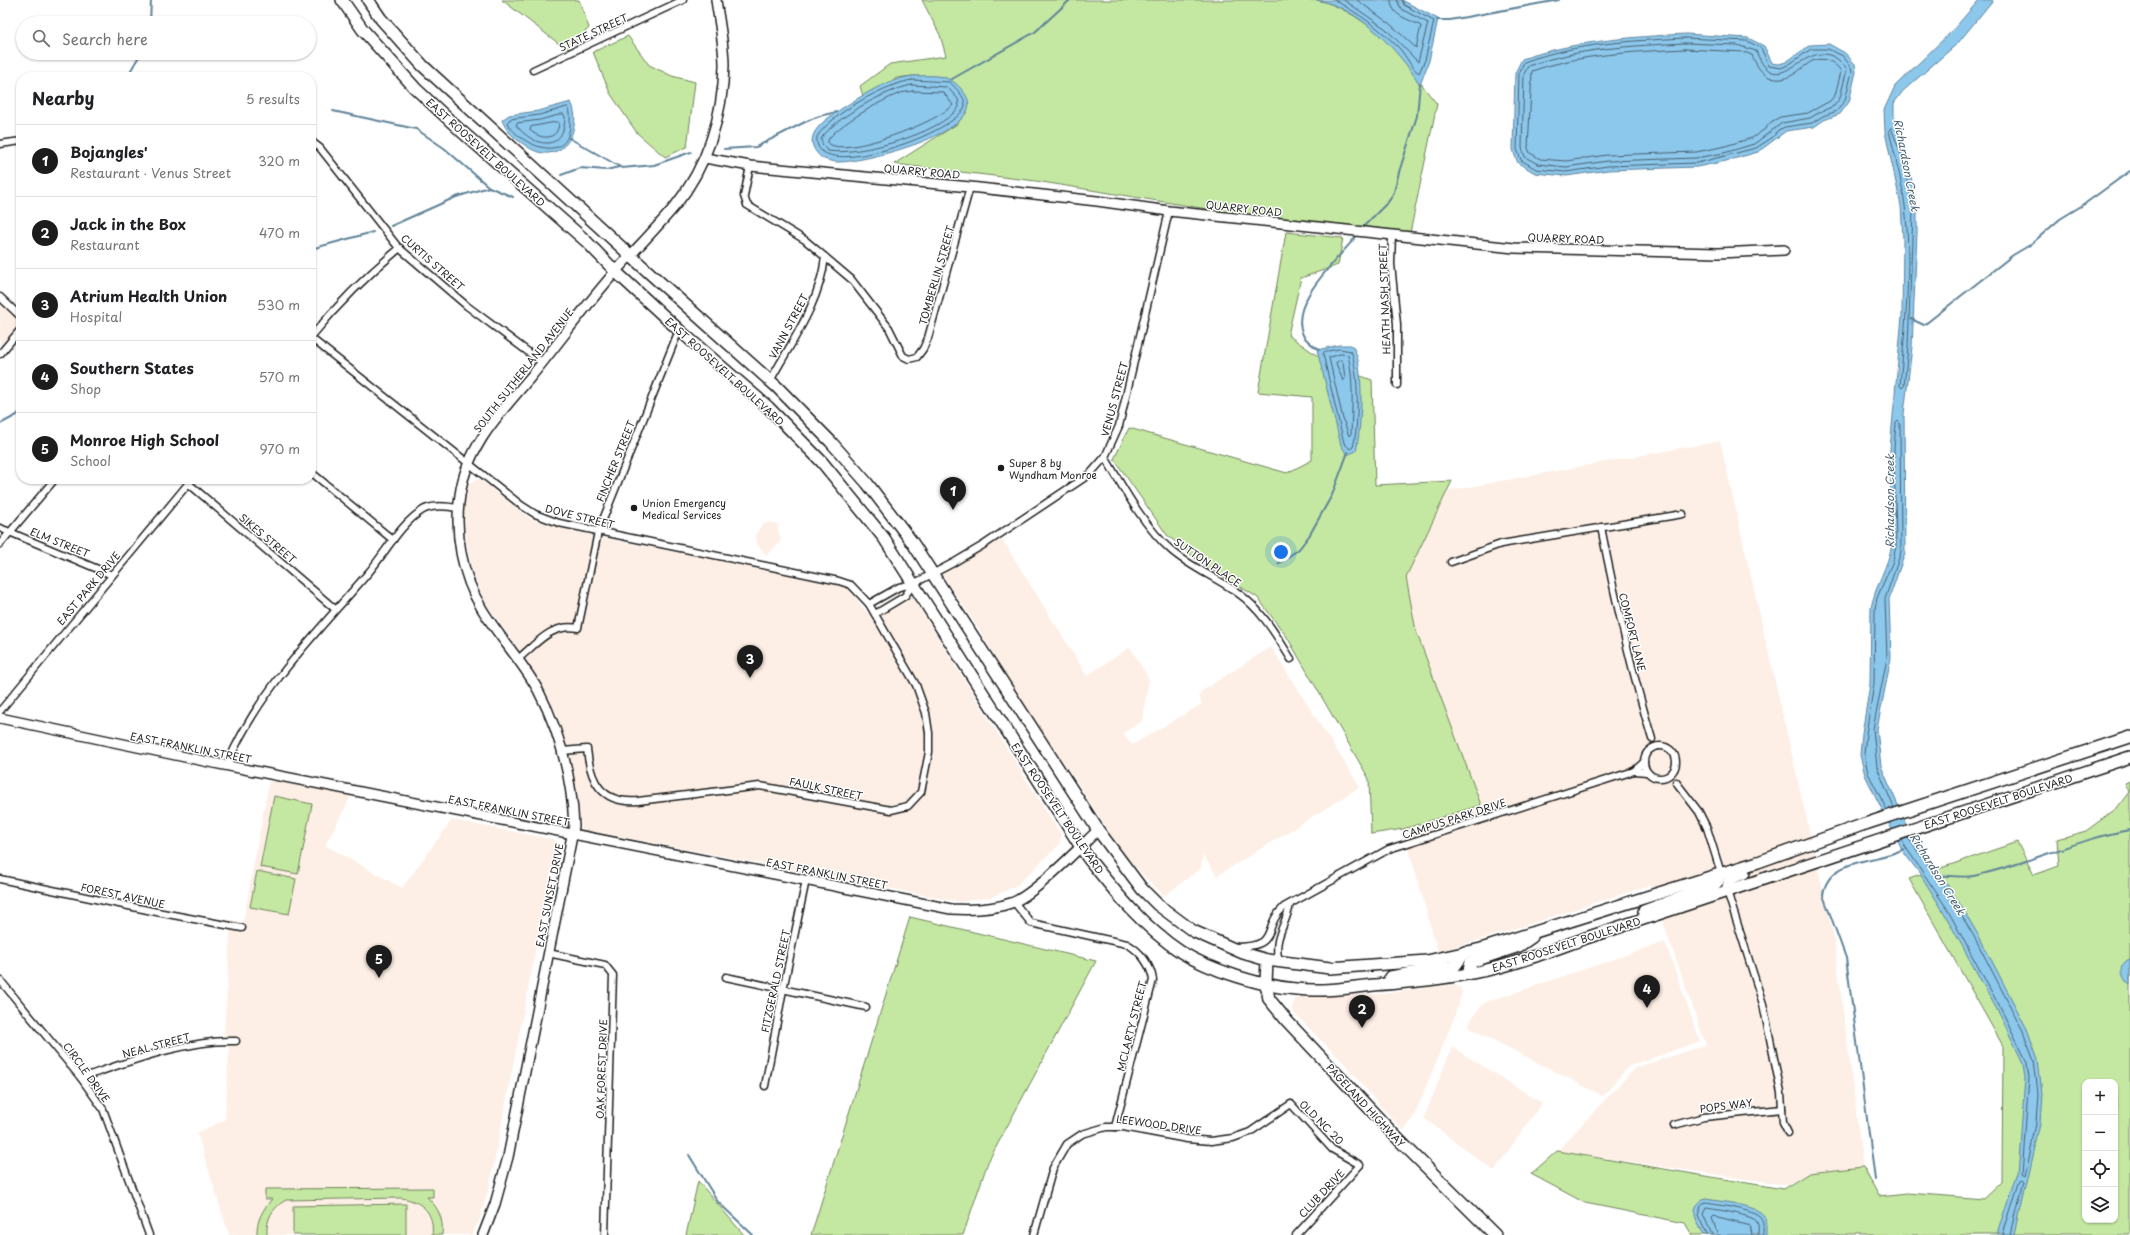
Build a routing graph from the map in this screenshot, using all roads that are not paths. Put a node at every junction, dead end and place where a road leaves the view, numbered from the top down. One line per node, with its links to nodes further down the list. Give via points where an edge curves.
1 (342, 0): 18 (highway, EAST ROOSEVELT BOULEVARD, via 363,30 415,88 586,241)
2 (368, 0): 16 (highway, EAST ROOSEVELT BOULEVARD, via 381,19 423,66)
3 (683, 0): 5 (street, STATE STREET)
4 (716, 0): 9 (street, SOUTH SUTHERLAND AVENUE, via 724,58 723,89 716,124)
5 (533, 70)
6 (16, 142): 7 (street)
7 (0, 144)
8 (316, 145): 14 (street, CURTIS STREET)
9 (704, 158): 10 (street, QUARRY ROAD); 16 (street, SOUTH SUTHERLAND AVENUE, via 696,175 676,204)
10 (750, 166): 11 (street, QUARRY ROAD); 17 (street, via 744,196 747,205 805,240)
11 (970, 187): 12 (street, QUARRY ROAD); 17 (street, TOMBERLIN STREET, via 928,338 918,355 908,359 904,356 888,328 855,284)
12 (1169, 211): 13 (street, QUARRY ROAD); 29 (street, VENUS STREET, via 1119,426)
13 (1392, 235): 15 (street, QUARRY ROAD, via 1514,248 1718,253); 28 (street, HEATH NASH STREET, via 1397,324)
14 (400, 248): 22 (street, via 362,281); 26 (street, CURTIS STREET, via 467,306)
15 (1784, 250)
16 (631, 255): 18 (street, SOUTH SUTHERLAND AVENUE); 27 (highway, EAST ROOSEVELT BOULEVARD)
17 (825, 257): 27 (street, VANN STREET, via 823,272 809,313)
18 (616, 272): 21 (highway, EAST ROOSEVELT BOULEVARD); 26 (street, SOUTH SUTHERLAND AVENUE)
19 (0, 297): 20 (street)
20 (16, 312)
21 (679, 330): 40 (street, FINCHER STREET); 46 (highway, EAST ROOSEVELT BOULEVARD, via 768,407 822,462 884,538)
22 (316, 331)
23 (16, 335): 25 (street)
24 (316, 341): 30 (street, DOVE STREET)
25 (0, 354)
26 (542, 362): 30 (street, SOUTH SUTHERLAND AVENUE, via 490,426)
27 (770, 380): 44 (highway, EAST ROOSEVELT BOULEVARD, via 867,483)
28 (1397, 385)
29 (1105, 457): 44 (street, VENUS STREET, via 1090,474 985,544); 51 (street, SUTTON PLACE, via 1160,540 1174,553 1250,603 1271,626)
30 (469, 464): 35 (street, SOUTH SUTHERLAND AVENUE, via 460,492); 40 (street, DOVE STREET, via 535,514 551,521)
31 (316, 476): 41 (street)
32 (51, 484): 39 (street)
33 (188, 484): 45 (street, EAST PARK DRIVE)
34 (193, 484): 48 (street, SIKES STREET)
35 (459, 508): 41 (street, via 431,507 423,510); 50 (street, EAST SUNSET DRIVE, via 460,542 467,578 482,609)
36 (1683, 514): 37 (street)
37 (1602, 527): 43 (street, via 1501,544); 55 (street, COMFORT LANE, via 1614,596 1630,664)
38 (0, 528): 39 (street, ELM STREET)
39 (9, 532): 42 (street); 45 (street, ELM STREET)
40 (598, 532): 47 (street, DOVE STREET, via 843,582 854,588); 50 (street, FINCHER STREET, via 578,628 562,627 552,631)
41 (393, 540): 48 (street, via 374,566)
42 (0, 544)
43 (1451, 562)
44 (934, 574): 46 (street); 69 (highway, EAST ROOSEVELT BOULEVARD)
45 (112, 575): 52 (street, EAST PARK DRIVE)
46 (913, 584): 47 (street, via 898,587); 49 (street, via 905,596); 72 (highway, EAST ROOSEVELT BOULEVARD)
47 (869, 604): 49 (street, DOVE STREET)
48 (335, 609): 62 (street, via 311,635 255,711)
49 (875, 614): 59 (street, FAULK STREET, via 916,685 924,703 928,723 929,752 923,786 918,797 903,808 879,809 760,786 638,801 620,800 603,792 593,779 587,749)
50 (518, 659): 59 (street, EAST SUNSET DRIVE, via 549,713)
51 (1291, 659)
52 (0, 710)
53 (0, 718): 62 (street, EAST FRANKLIN STREET)
54 (2130, 737): 71 (highway, EAST ROOSEVELT BOULEVARD)
55 (1652, 739): 56 (street); 57 (street, COMFORT LANE)
56 (1663, 747): 57 (street); 63 (street, via 1674,755)
57 (1651, 749): 61 (street, COMFORT LANE)
58 (2130, 750): 67 (highway, via 2086,766)
59 (562, 751): 70 (street, EAST SUNSET DRIVE, via 570,780)
60 (2130, 757): 67 (highway, EAST ROOSEVELT BOULEVARD)
61 (1644, 762): 64 (street, CAMPUS PARK DRIVE); 65 (street)
62 (227, 765): 70 (street, EAST FRANKLIN STREET)
63 (1674, 770): 66 (street); 68 (street)
64 (1634, 771): 65 (street, CAMPUS PARK DRIVE); 78 (street, CAMPUS PARK DRIVE, via 1389,849)
65 (1647, 772): 66 (street, via 1656,778)
66 (1666, 777): 68 (street)
67 (2069, 777): 76 (highway, EAST ROOSEVELT BOULEVARD)
68 (1676, 782): 73 (street, via 1708,828)
69 (1098, 830): 72 (street); 82 (highway, EAST ROOSEVELT BOULEVARD, via 1142,889 1158,905 1193,931)
70 (572, 833): 75 (street, EAST FRANKLIN STREET); 84 (street, EAST SUNSET DRIVE)
71 (1824, 839): 73 (highway, EAST ROOSEVELT BOULEVARD); 76 (highway, via 1793,855 1731,878 1727,884)
72 (1081, 846): 77 (street, via 1035,888); 90 (highway, EAST ROOSEVELT BOULEVARD, via 1124,903 1152,930 1182,952 1207,965)
73 (1721, 873): 80 (highway, EAST ROOSEVELT BOULEVARD); 81 (highway, via 1713,886 1648,910)
74 (0, 880): 79 (street, FOREST AVENUE)
75 (806, 880): 77 (street, EAST FRANKLIN STREET, via 950,908 987,908); 92 (street, FITZGERALD STREET)
76 (1728, 891): 81 (highway, EAST ROOSEVELT BOULEVARD); 98 (street, via 1763,1004)
77 (1014, 902): 100 (street, MCLARTY STREET, via 1031,923 1126,944 1143,958 1152,973 1153,980)
78 (1290, 904): 82 (street, CAMPUS PARK DRIVE, via 1276,915 1265,941 1251,946); 86 (street, via 1278,944)
79 (242, 928)
80 (1543, 930): 83 (highway, EAST ROOSEVELT BOULEVARD); 87 (highway, via 1519,946 1471,962)
81 (1611, 930): 87 (highway, EAST ROOSEVELT BOULEVARD, via 1534,957)
82 (1228, 946): 85 (highway, EAST ROOSEVELT BOULEVARD, via 1243,954)
83 (1465, 952): 86 (highway, EAST ROOSEVELT BOULEVARD, via 1426,961 1330,968); 91 (highway, via 1455,966 1366,981)
84 (548, 953): 104 (street, EAST SUNSET DRIVE, via 508,1157); 105 (street, OAK FOREST DRIVE, via 605,965 614,975)
85 (1267, 960): 86 (highway, EAST ROOSEVELT BOULEVARD); 90 (highway, PAGELAND HIGHWAY)
86 (1279, 961)
87 (1468, 974): 91 (highway, EAST ROOSEVELT BOULEVARD)
88 (726, 978): 92 (street)
89 (0, 980): 95 (street, CIRCLE DRIVE)
90 (1266, 983): 91 (highway, EAST ROOSEVELT BOULEVARD, via 1296,989); 108 (highway, PAGELAND HIGHWAY, via 1269,999 1287,1021 1400,1141)
91 (1356, 987)
92 (783, 990): 93 (street); 96 (street, FITZGERALD STREET)
93 (866, 1007)
94 (236, 1041): 95 (street, NEAL STREET, via 220,1040 200,1044 135,1060)
95 (82, 1078): 103 (street, CIRCLE DRIVE, via 103,1110)
96 (765, 1086)
97 (1291, 1104): 100 (street, LEEWOOD DRIVE, via 1250,1132 1211,1141); 102 (street, OLD NC 20, via 1332,1149)
98 (1782, 1109): 99 (street, POPS WAY, via 1704,1117); 101 (street, via 1783,1123)
99 (1674, 1125)
100 (1115, 1127): 106 (street, LEEWOOD DRIVE, via 1082,1134 1067,1144 1053,1168)
101 (1788, 1133)
102 (1360, 1165): 107 (street, CLUB DRIVE)
103 (150, 1235)
104 (483, 1235)
105 (605, 1235)
106 (1034, 1235)
107 (1296, 1235)
108 (1495, 1235)

